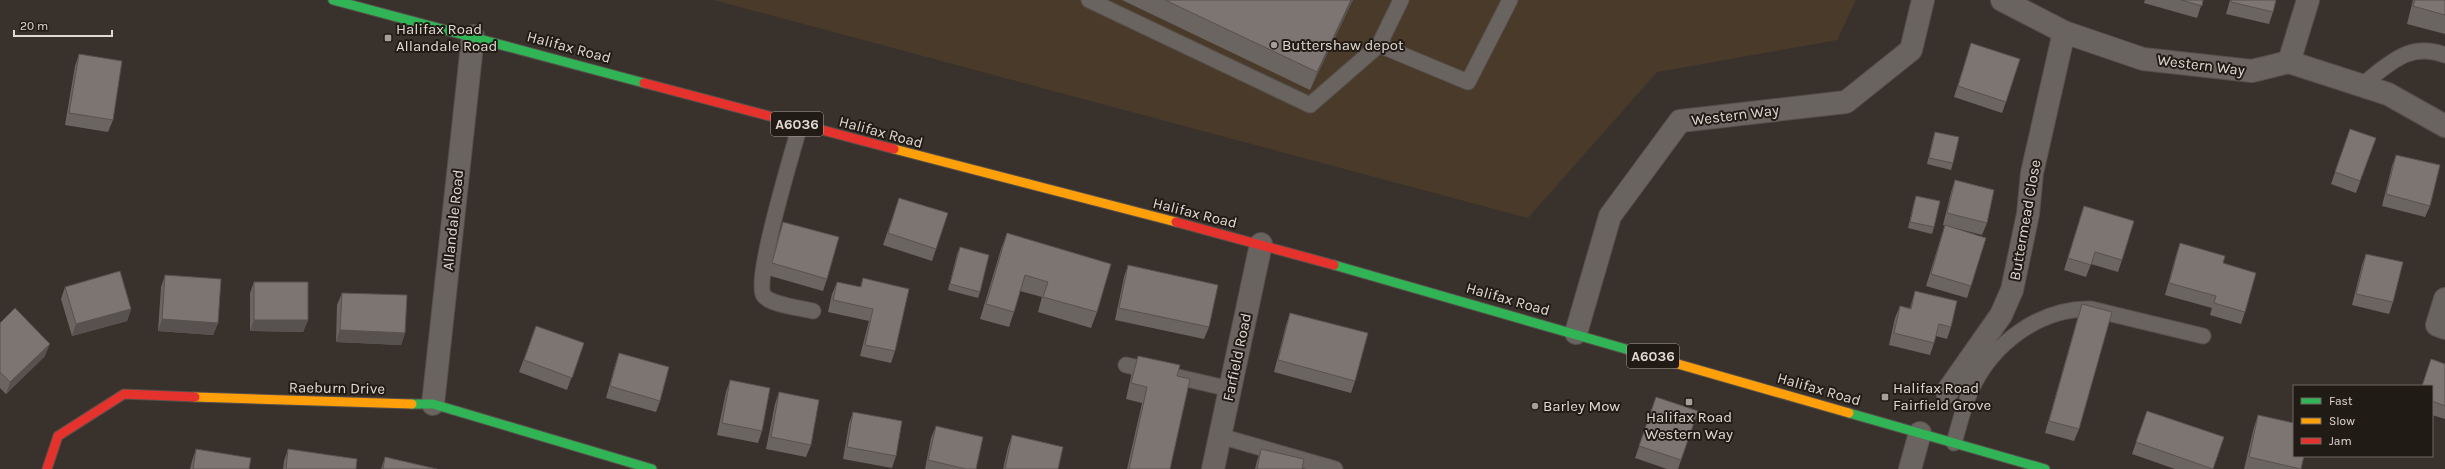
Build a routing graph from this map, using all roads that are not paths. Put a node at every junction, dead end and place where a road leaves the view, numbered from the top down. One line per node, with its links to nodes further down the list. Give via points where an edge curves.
1 (333, 0): 9 (main road, Halifax Road / A6036)
2 (1089, 0): 10 (lane, via 1310,105)
3 (1401, 0): 10 (lane)
4 (1510, 0): 10 (lane, via 1468,82)
5 (1923, 0): 20 (street, Western Way, via 1911,50 1846,102 1680,121 1610,216)
6 (2002, 0): 8 (street, Western Way)
7 (2308, 0): 12 (street)
8 (2064, 32): 12 (street, Western Way, via 2143,59 2252,71); 24 (street, Buttermead Close, via 2032,173 2028,214 2012,290 2001,315)
9 (473, 36): 14 (main road, Halifax Road / A6036); 25 (street, Allandale Road)
10 (1379, 45)
11 (2445, 55): 13 (lane, via 2434,50 2402,54)
12 (2289, 62): 13 (street)
13 (2362, 85): 15 (street, via 2388,94)
14 (800, 125): 16 (main road, Halifax Road / A6036); 18 (lane, via 764,261 761,291 771,301)
15 (2445, 126)
16 (1261, 244): 20 (main road, Halifax Road / A6036); 23 (street, Farfield Road)
17 (2445, 299): 19 (street, via 2437,325)
18 (813, 311)
19 (2445, 328)
20 (1576, 333): 26 (main road, Halifax Road / A6036)
21 (2203, 336): 28 (lane, via 2091,309 2074,309 2047,316 2012,337 1987,364 1970,391)
22 (1126, 365): 23 (lane)
23 (1230, 389): 27 (street, Farfield Road)
24 (1948, 392)
25 (433, 404): 29 (main road, Raeburn Drive); 30 (main road, Raeburn Drive, via 124,394 58,436)
26 (1920, 433): 28 (main road, Halifax Road / A6036); 34 (street)
27 (1220, 436): 32 (street, Farfield Road); 33 (lane)
28 (1954, 443): 35 (main road, Halifax Road / A6036)
29 (614, 464): 31 (main road, Raeburn Drive)
30 (47, 469)
31 (652, 469)
32 (1213, 469)
33 (1335, 469)
34 (1910, 469)
35 (2046, 469)

